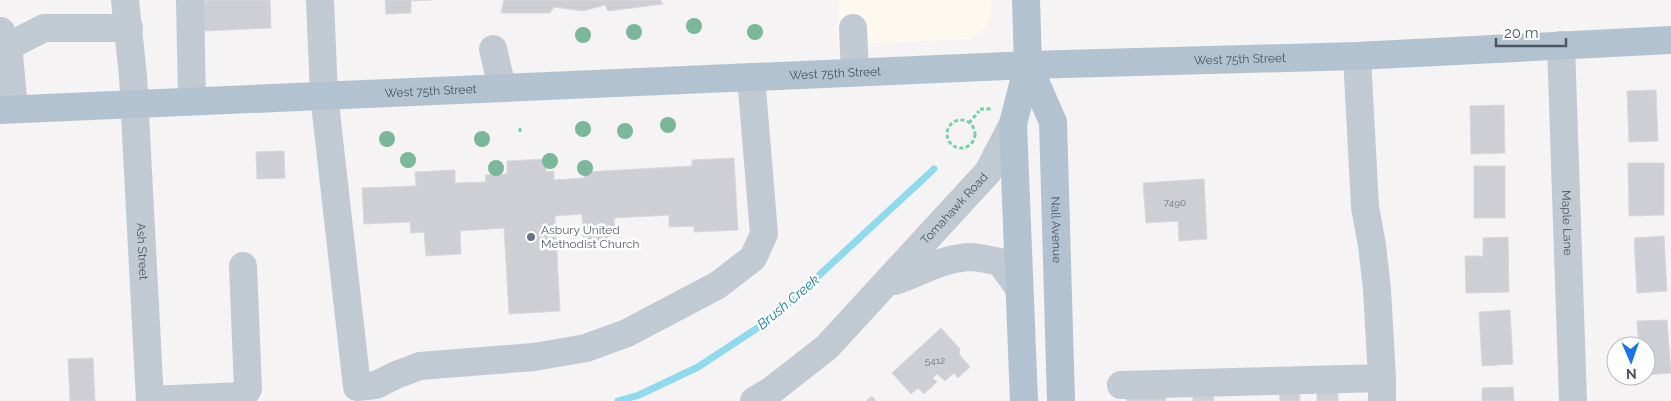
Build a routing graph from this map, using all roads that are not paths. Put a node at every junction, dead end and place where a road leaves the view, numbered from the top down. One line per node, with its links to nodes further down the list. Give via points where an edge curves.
1 (125, 0): 5 (street, Ash Street)
2 (190, 0): 17 (street)
3 (320, 0): 16 (street)
4 (1026, 0): 12 (main road, Nall Avenue)
5 (129, 28): 7 (street, via 44,28); 18 (street, Ash Street)
6 (853, 28): 13 (street)
7 (3, 39): 19 (street, via 9,54)
8 (1671, 40): 9 (main road, West 75th Street)
9 (1560, 45): 11 (main road, West 75th Street); 30 (street, Maple Lane)
10 (493, 49): 15 (street)
11 (1357, 56): 12 (main road, West 75th Street); 25 (street, via 1365,207 1376,280)
12 (1028, 65): 13 (main road, West 75th Street); 20 (main road, Nall Avenue); 29 (main road, Nall Avenue, via 1053,122)
13 (855, 72): 14 (main road, West 75th Street)
14 (751, 77): 15 (main road, West 75th Street); 16 (street, via 764,234 753,258 718,284 627,333 586,348 534,357 420,366 376,385 357,387)
15 (502, 87): 16 (main road, West 75th Street)
16 (324, 95): 17 (main road, West 75th Street)
17 (192, 101): 18 (main road, West 75th Street)
18 (134, 104): 19 (main road, West 75th Street); 26 (street, Ash Street)
19 (7, 109)
20 (1013, 124): 22 (street, Tomahawk Road, via 988,172); 23 (main road, Nall Avenue)
21 (243, 266): 26 (street, via 248,389 242,396)
22 (884, 285): 23 (street, Tomahawk Road, via 926,267 971,257 1000,262); 27 (street, Tomahawk Road, via 826,347)
23 (1020, 288): 28 (main road, Nall Avenue)
24 (1121, 386): 25 (street)
25 (1382, 389)
26 (150, 400)
27 (754, 401)
28 (1024, 401)
29 (1061, 401)
30 (1573, 401)

